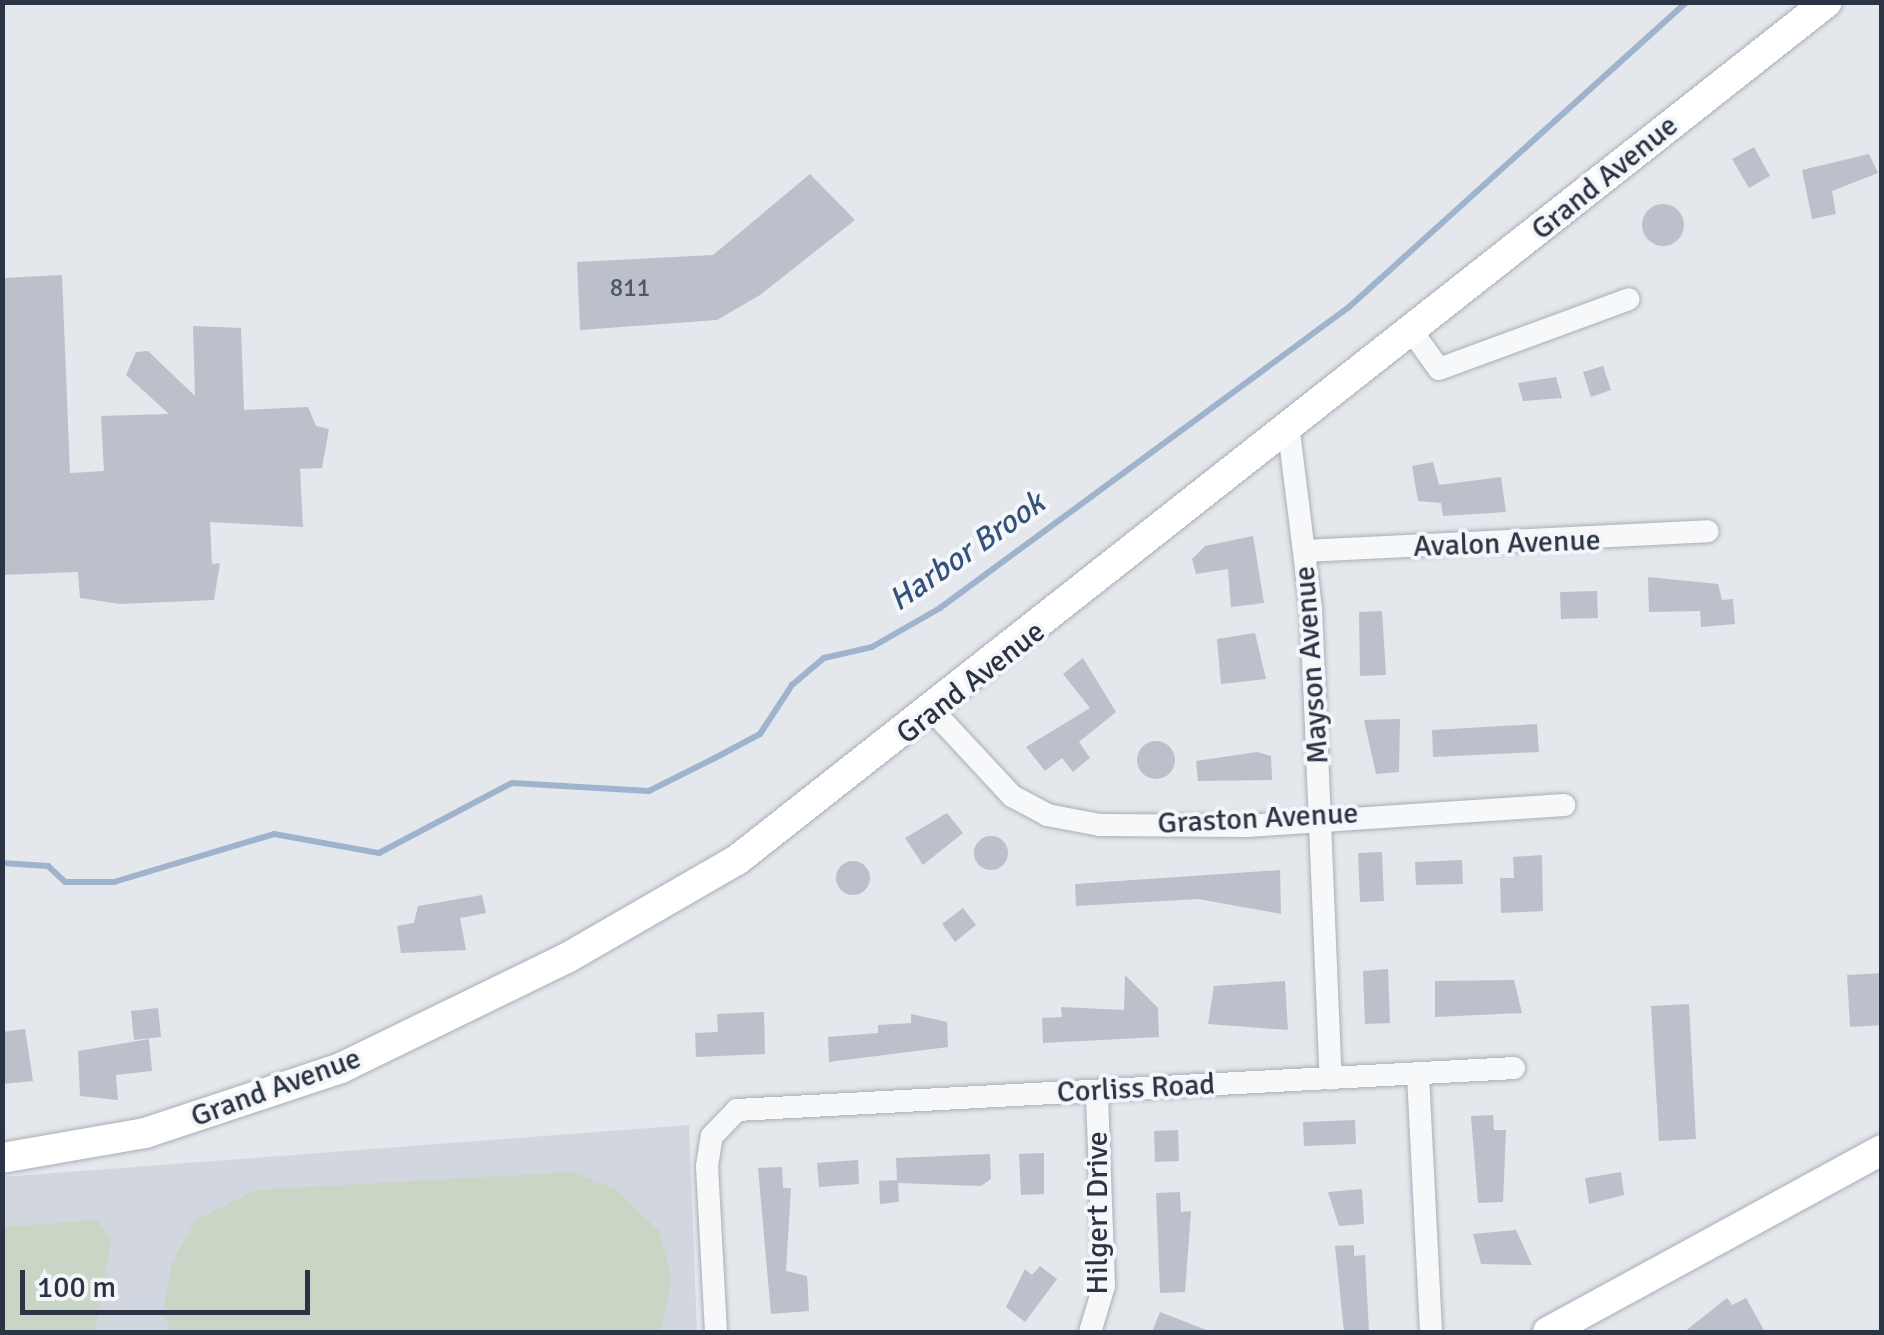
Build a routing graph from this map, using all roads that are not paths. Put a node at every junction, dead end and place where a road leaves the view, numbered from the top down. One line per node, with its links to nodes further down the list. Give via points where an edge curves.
1 (1827, 2): 3 (street, Grand Avenue)
2 (1629, 299): 3 (street, via 1439,369)
3 (1413, 333): 4 (street, Grand Avenue)
4 (1289, 432): 6 (street, Mayson Avenue); 7 (street, Grand Avenue)
5 (1708, 531): 6 (street, Avalon Avenue)
6 (1305, 552): 9 (street, Mayson Avenue)
7 (934, 712): 9 (street, Graston Avenue, via 1012,796 1047,815 1100,825); 15 (street, Grand Avenue, via 687,891 342,1068 161,1128)
8 (1564, 805): 9 (street, Graston Avenue)
9 (1322, 818): 12 (street, Mayson Avenue)
10 (1514, 1068): 11 (street, Corliss Road)
11 (1418, 1075): 12 (street, Corliss Road); 18 (street)
12 (1331, 1079): 13 (street, Corliss Road)
13 (1097, 1091): 16 (street, Corliss Road, via 736,1110 712,1136); 17 (street, Hilgert Drive, via 1104,1286)
14 (1882, 1150): 19 (street)
15 (2, 1158)
16 (716, 1332)
17 (1090, 1332)
18 (1431, 1332)
19 (1548, 1332)

